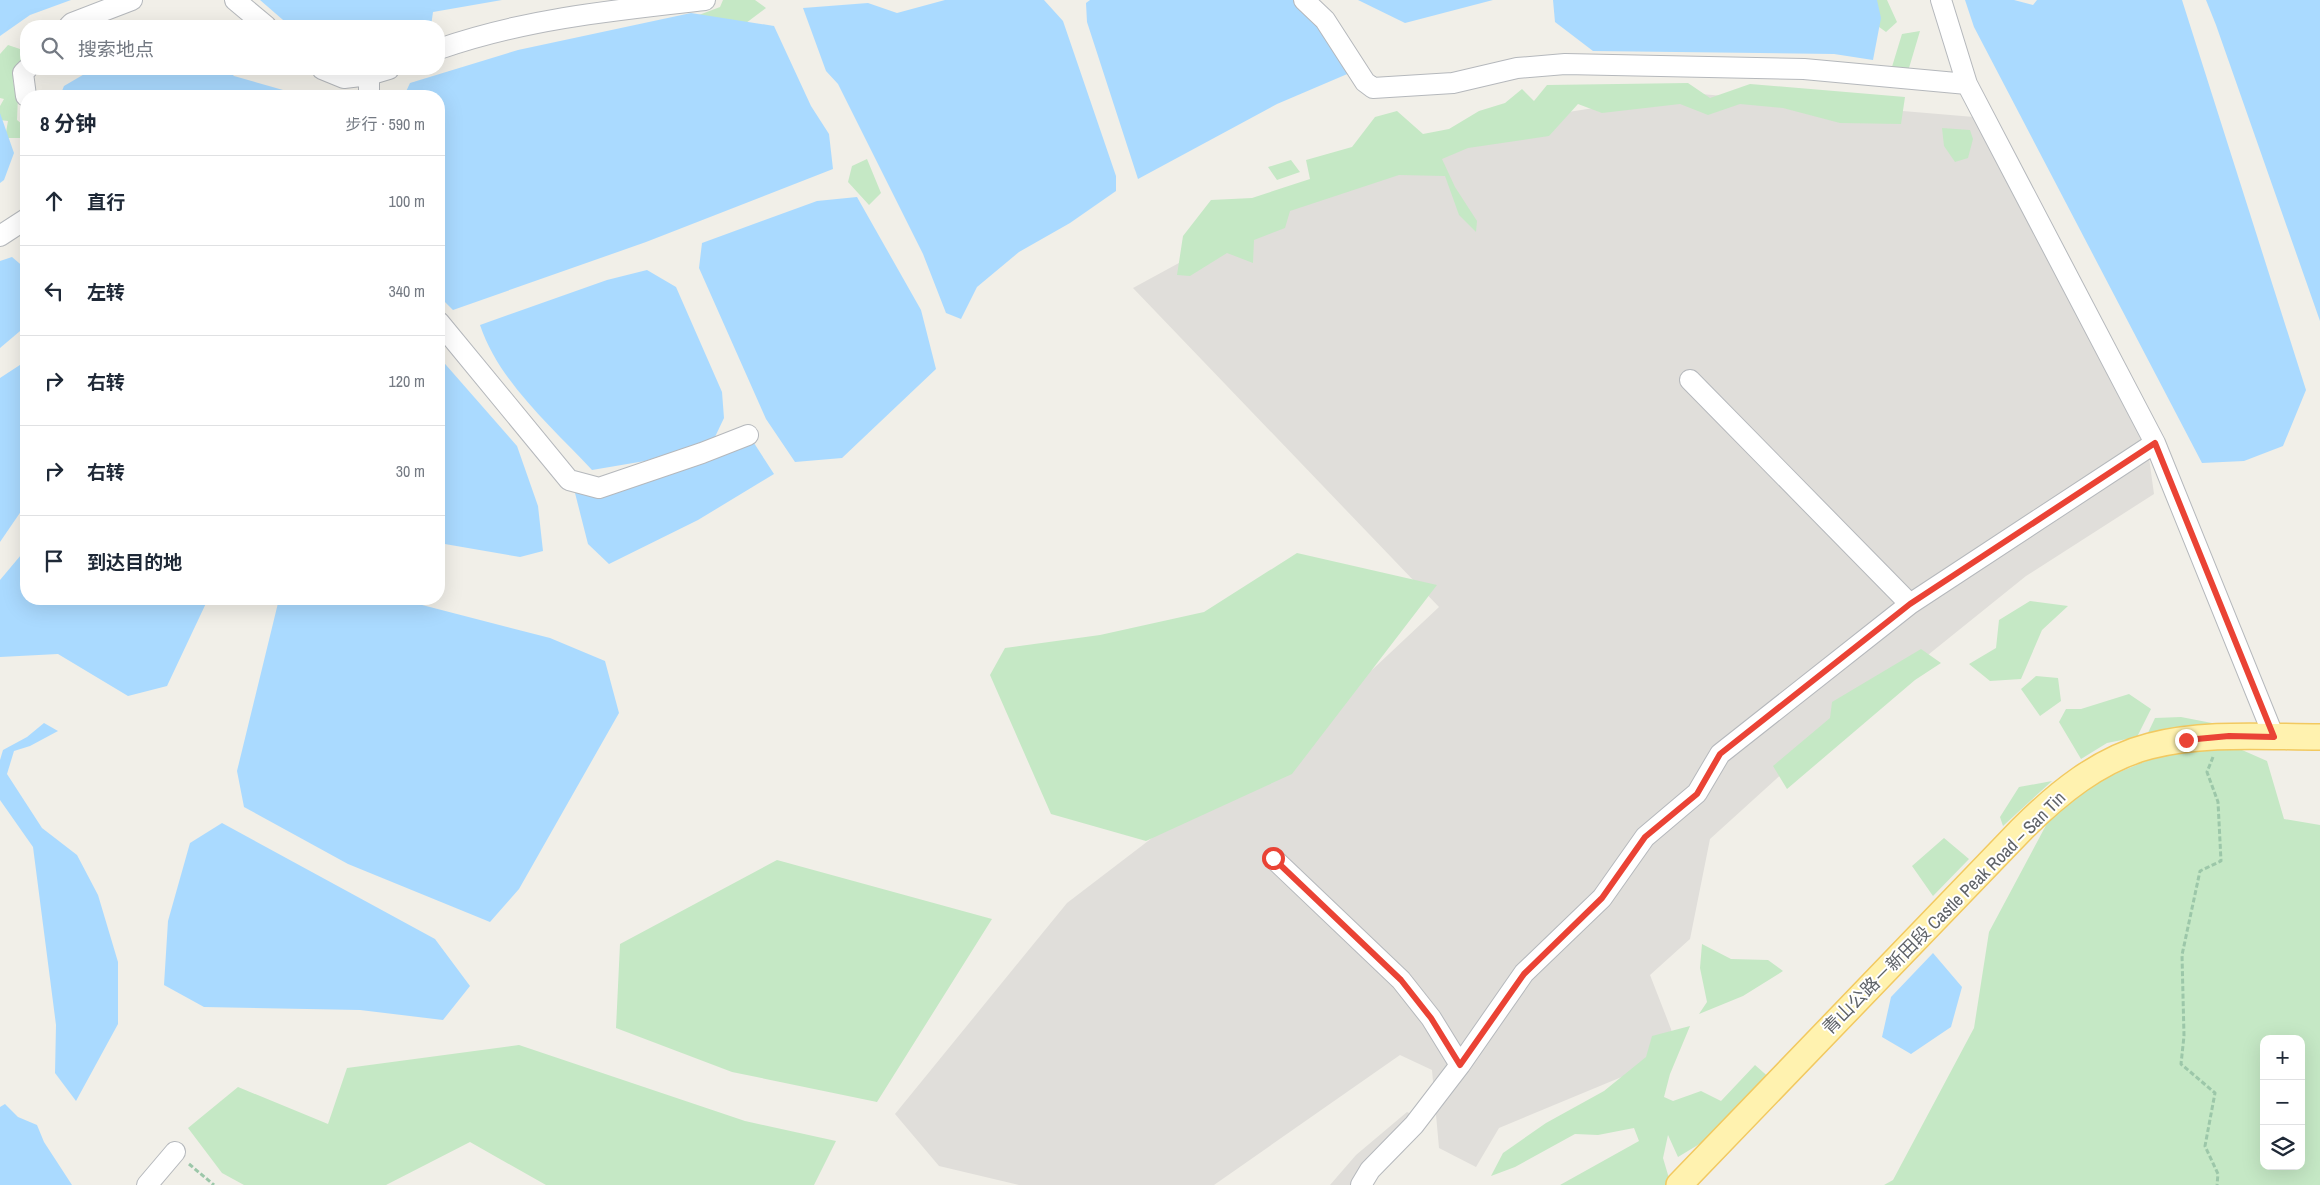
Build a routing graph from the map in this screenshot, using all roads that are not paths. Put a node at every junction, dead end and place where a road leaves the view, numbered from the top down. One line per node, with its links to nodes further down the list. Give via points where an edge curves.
1 (132, 0): 7 (street)
2 (234, 0): 8 (street)
3 (705, 0): 6 (street)
4 (1304, 0): 14 (street, via 1325,20 1365,82 1373,88 1453,84 1517,68 1565,64 1804,69)
5 (1941, 0): 14 (street)
6 (589, 7): 9 (street)
7 (80, 20)
8 (259, 20)
9 (445, 47)
10 (23, 75): 15 (street)
11 (337, 75): 13 (street, via 344,78)
12 (372, 75): 13 (street)
13 (369, 76): 16 (street)
14 (1967, 84): 22 (street)
15 (25, 90)
16 (369, 90)
17 (20, 223): 18 (street)
18 (0, 236)
19 (445, 329): 21 (street, via 569,480 599,488)
20 (1690, 380): 23 (street)
21 (748, 435)
22 (2155, 443): 23 (street); 24 (street)
23 (1910, 604): 27 (street, via 1720,754 1697,794 1645,837 1602,898 1524,974)
24 (2274, 737): 25 (main road, 青山公路－新田段 Castle Peak Road – San Tin); 31 (main road, 青山公路－新田段 Castle Peak Road – San Tin, via 2206,738 2150,746 2109,762 2070,786 2021,830)
25 (2320, 737)
26 (1273, 858): 27 (street, via 1401,980 1431,1018)
27 (1460, 1065): 30 (street, via 1414,1125 1370,1170)
28 (175, 1152): 29 (street)
29 (147, 1185)
30 (1361, 1185)
31 (1678, 1185)

